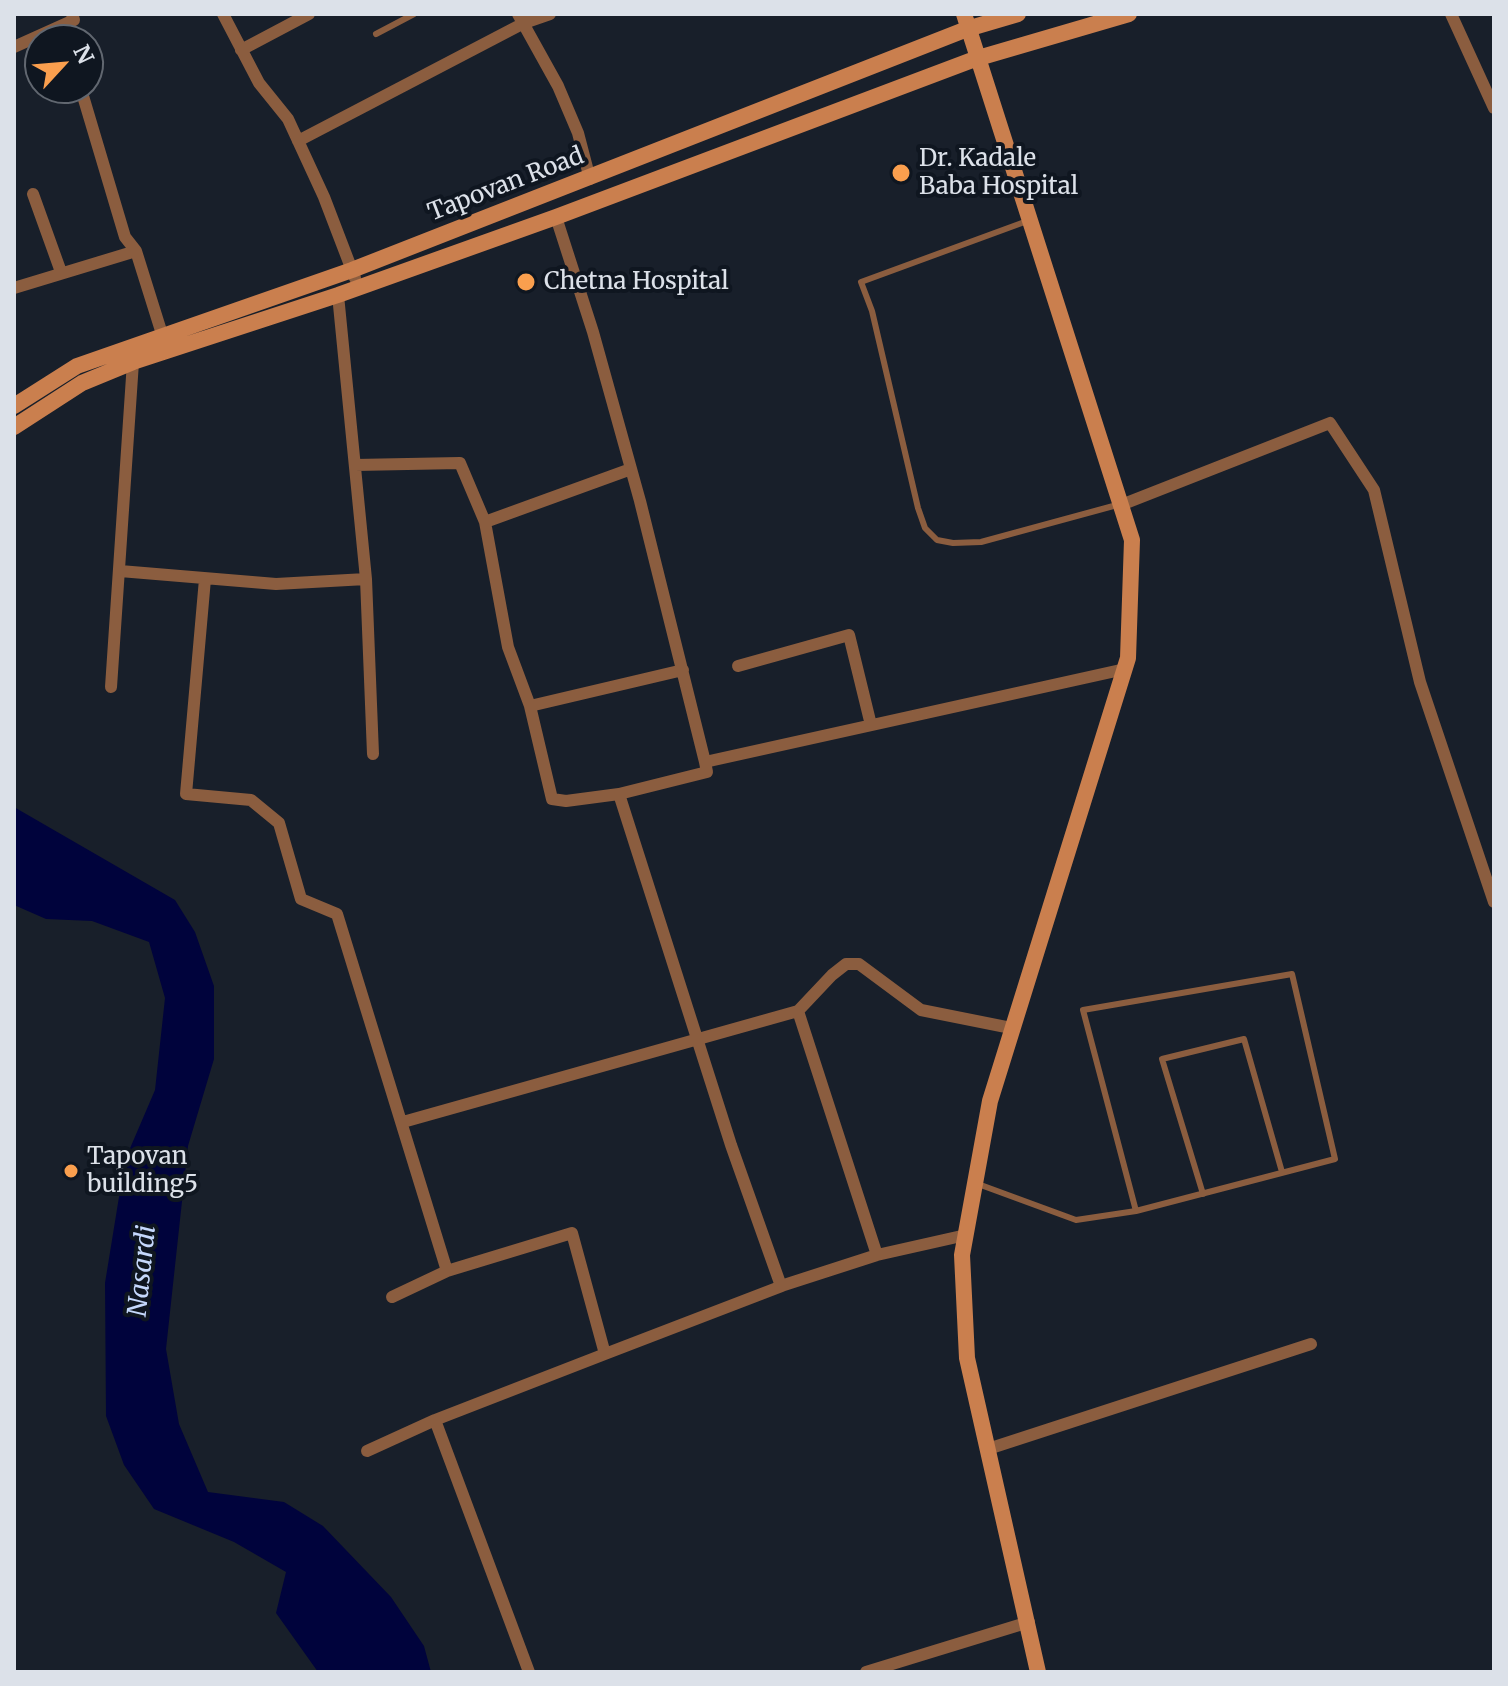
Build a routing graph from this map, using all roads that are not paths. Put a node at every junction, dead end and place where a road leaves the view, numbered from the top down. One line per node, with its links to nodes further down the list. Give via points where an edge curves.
1 (72, 14): 12 (street, via 74,20)
2 (223, 14): 13 (street)
3 (309, 14): 13 (street)
4 (414, 14): 11 (lane)
5 (550, 14): 9 (street)
6 (1018, 14): 10 (main road, Tapovan Road)
7 (1129, 14): 14 (main road)
8 (1451, 14): 16 (street)
9 (521, 18): 17 (street); 18 (street, via 558,86)
10 (965, 21): 14 (main road); 18 (main road, Tapovan Road)
11 (376, 34)
12 (14, 47)
13 (241, 50): 17 (street)
14 (975, 59): 20 (main road); 21 (main road)
15 (85, 104): 22 (street, via 125,237)
16 (1494, 108)
17 (298, 141): 23 (street)
18 (590, 179): 23 (main road, Tapovan Road)
19 (33, 194): 24 (street)
20 (556, 217): 26 (main road); 33 (street)
21 (1030, 220): 34 (main road); 34 (lane, via 861,282 918,508 925,528 937,540 953,543 981,542)
22 (136, 251): 24 (street); 28 (street)
23 (352, 270): 26 (street); 28 (main road, Tapovan Road)
24 (61, 272): 25 (street)
25 (14, 288)
26 (358, 288): 27 (main road)
27 (338, 295): 29 (main road); 32 (street)
28 (162, 334): 30 (main road, Tapovan Road, via 77,366)
29 (133, 362): 31 (main road, via 82,383); 36 (street)
30 (14, 406)
31 (14, 427)
32 (355, 465): 35 (street, via 460,463); 38 (street)
33 (631, 469): 35 (street); 41 (street)
34 (1121, 505): 40 (main road, via 1132,540); 48 (street, via 1330,423 1374,490 1420,682)
35 (485, 522): 43 (street, via 508,647)
36 (120, 571): 37 (street); 42 (street)
37 (205, 579): 38 (street, via 276,584); 52 (street, via 186,794 251,800 279,823 301,899 337,914)
38 (366, 579): 45 (street)
39 (738, 666): 44 (street, via 849,635)
40 (1125, 669): 44 (street); 50 (main road)
41 (683, 670): 43 (street); 46 (street)
42 (111, 687)
43 (530, 706): 47 (street, via 552,799)
44 (871, 725): 46 (street)
45 (373, 754)
46 (705, 762): 47 (street, via 707,772)
47 (619, 794): 51 (street)
48 (1494, 902)
49 (798, 1011): 50 (street, via 846,964 859,964 921,1010); 51 (street); 58 (street)
50 (1011, 1028): 54 (main road)
51 (696, 1039): 52 (street); 60 (street)
52 (403, 1122): 59 (street)
53 (1282, 1172): 55 (lane); 55 (lane, via 1244,1039 1162,1059); 56 (lane, via 1335,1159 1292,974 1083,1010)
54 (975, 1183): 56 (lane, via 1076,1220); 57 (main road)
55 (1203, 1194): 56 (lane)
56 (1136, 1211)
57 (966, 1235): 58 (street); 65 (main road, via 962,1255 967,1358)
58 (877, 1255): 60 (street)
59 (447, 1271): 61 (street); 63 (street, via 572,1233)
60 (782, 1286): 63 (street)
61 (392, 1297)
62 (1311, 1344): 65 (street)
63 (605, 1354): 64 (street)
64 (435, 1420): 66 (street); 68 (street)
65 (988, 1449): 67 (main road)
66 (367, 1451)
67 (1029, 1622): 69 (street); 70 (main road)
68 (529, 1672)
69 (866, 1672)
70 (1038, 1672)

